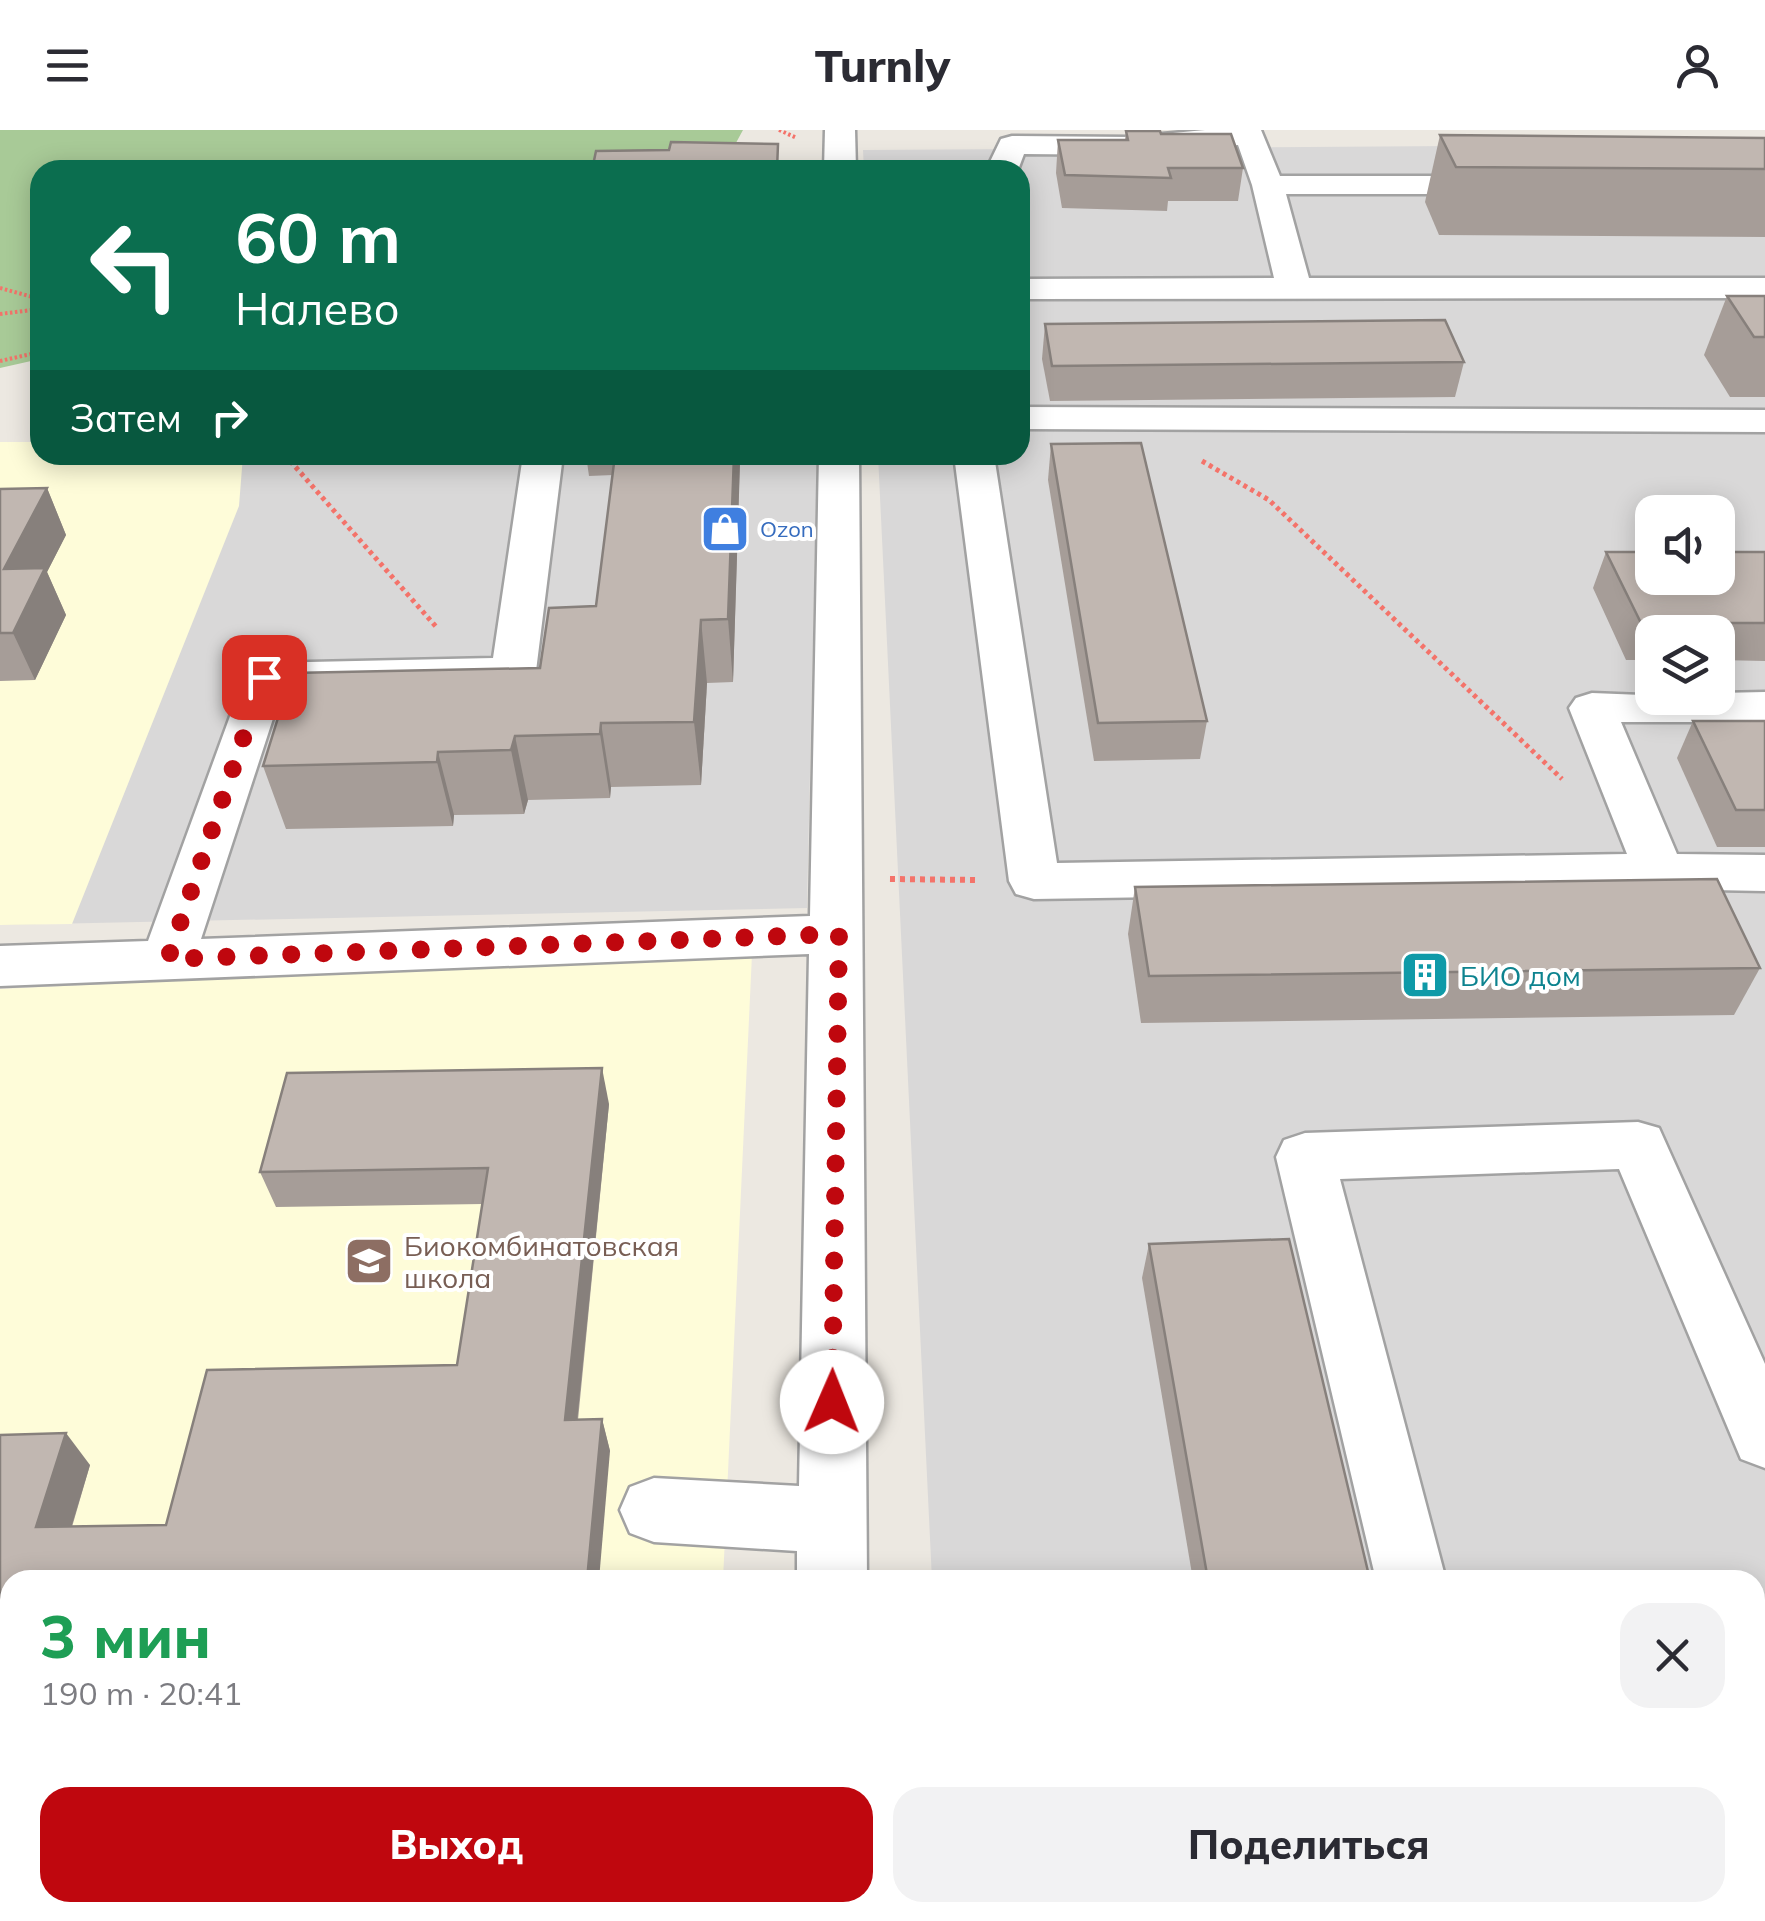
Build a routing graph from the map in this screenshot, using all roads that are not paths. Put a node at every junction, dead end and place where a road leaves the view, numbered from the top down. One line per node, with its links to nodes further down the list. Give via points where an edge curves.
1 (840, 130): 2 (street)
2 (840, 160)
3 (1006, 160): 5 (street, via 1012,146 1130,146 1249,135)
4 (1526, 184): 5 (street)
5 (1268, 185): 6 (street)
6 (1294, 288): 7 (street); 8 (street)
7 (1765, 288)
8 (1030, 289)
9 (1030, 418): 10 (street)
10 (1765, 420)
11 (542, 465): 18 (street, via 514,671 264,677)
12 (839, 465): 17 (street)
13 (975, 465): 15 (street, via 1034,881)
14 (1765, 707): 15 (street, via 1592,708)
15 (1659, 871): 16 (street)
16 (1765, 874)
17 (839, 934): 18 (street); 22 (street)
18 (168, 959): 19 (street)
19 (0, 966)
20 (1765, 1438): 23 (street, via 1638,1146 1304,1157)
21 (654, 1510): 22 (street)
22 (832, 1550)
23 (1408, 1570)

